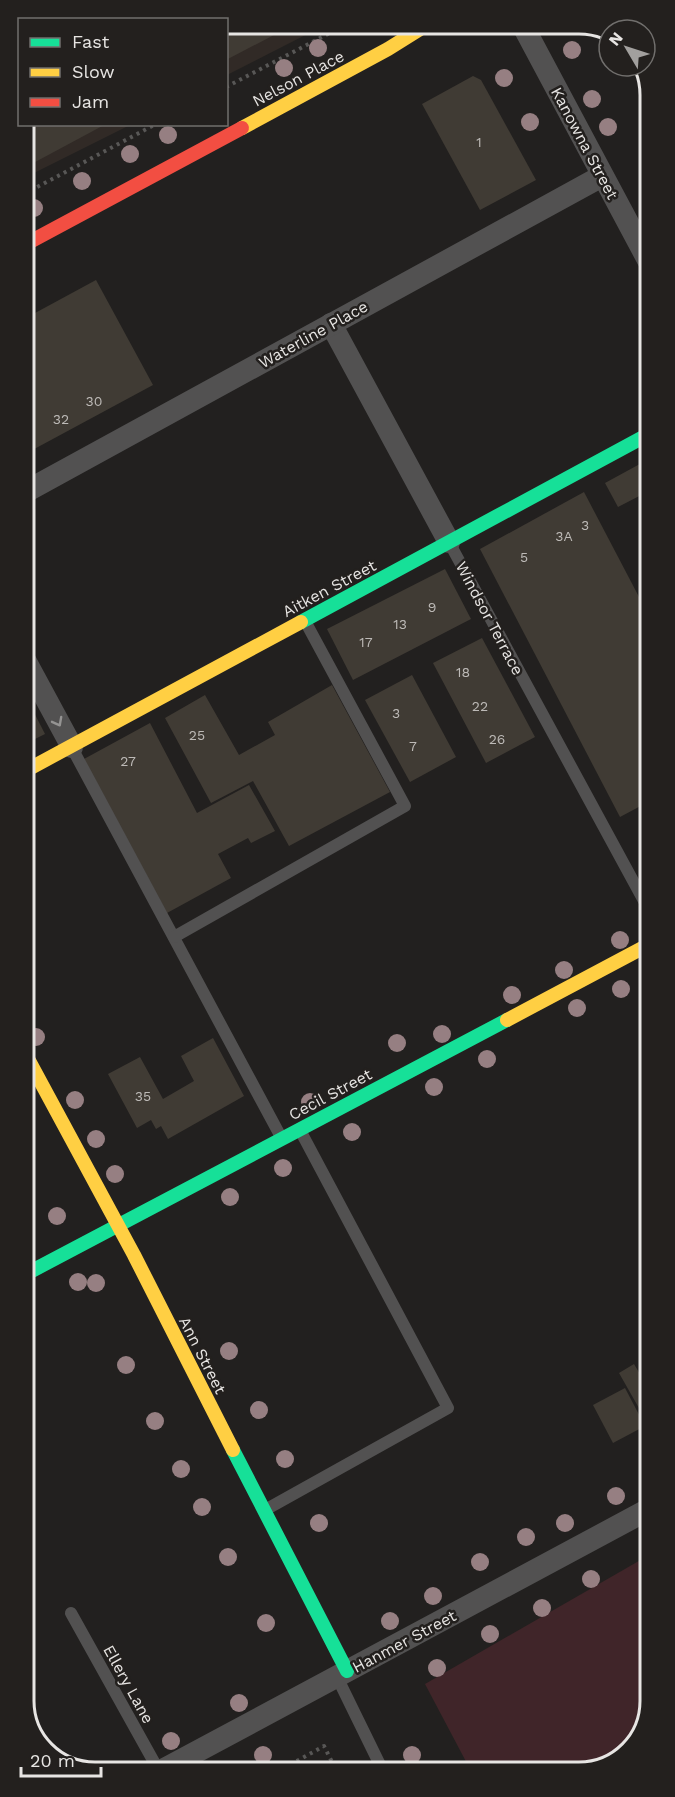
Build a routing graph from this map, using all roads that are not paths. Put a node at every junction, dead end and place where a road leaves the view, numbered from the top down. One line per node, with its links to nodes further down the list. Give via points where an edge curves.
1 (411, 35): 4 (street, Nelson Place)
2 (528, 35): 3 (street, Kanowna Street)
3 (602, 176): 5 (street, Kanowna Street); 6 (street, Waterline Place)
4 (35, 239)
5 (640, 246)
6 (331, 324): 8 (street, Waterline Place); 9 (street, Windsor Terrace)
7 (640, 439): 9 (street, Aitken Street)
8 (35, 487)
9 (449, 542): 10 (street, Aitken Street); 14 (lane, Windsor Terrace)
10 (305, 620): 12 (street, Aitken Street); 15 (lane, via 405,806)
11 (35, 678): 12 (street, one-way to 12)
12 (72, 747): 13 (street, Aitken Street); 15 (lane)
13 (35, 766)
14 (640, 894)
15 (174, 937): 19 (lane)
16 (640, 949): 18 (street, Cecil Street)
17 (34, 1071): 20 (street, Ann Street)
18 (299, 1128): 19 (street, Cecil Street); 22 (lane, via 448,1408)
19 (281, 1138): 20 (street, Cecil Street)
20 (118, 1225): 21 (street, Cecil Street); 22 (street, Ann Street)
21 (34, 1270)
22 (264, 1510): 25 (street, Ann Street)
23 (640, 1514): 25 (street, Hanmer Street)
24 (71, 1613): 26 (lane, Ellery Lane)
25 (342, 1674): 27 (street, Hanmer Street); 28 (lane)
26 (153, 1762)
27 (177, 1762)
28 (379, 1762)

